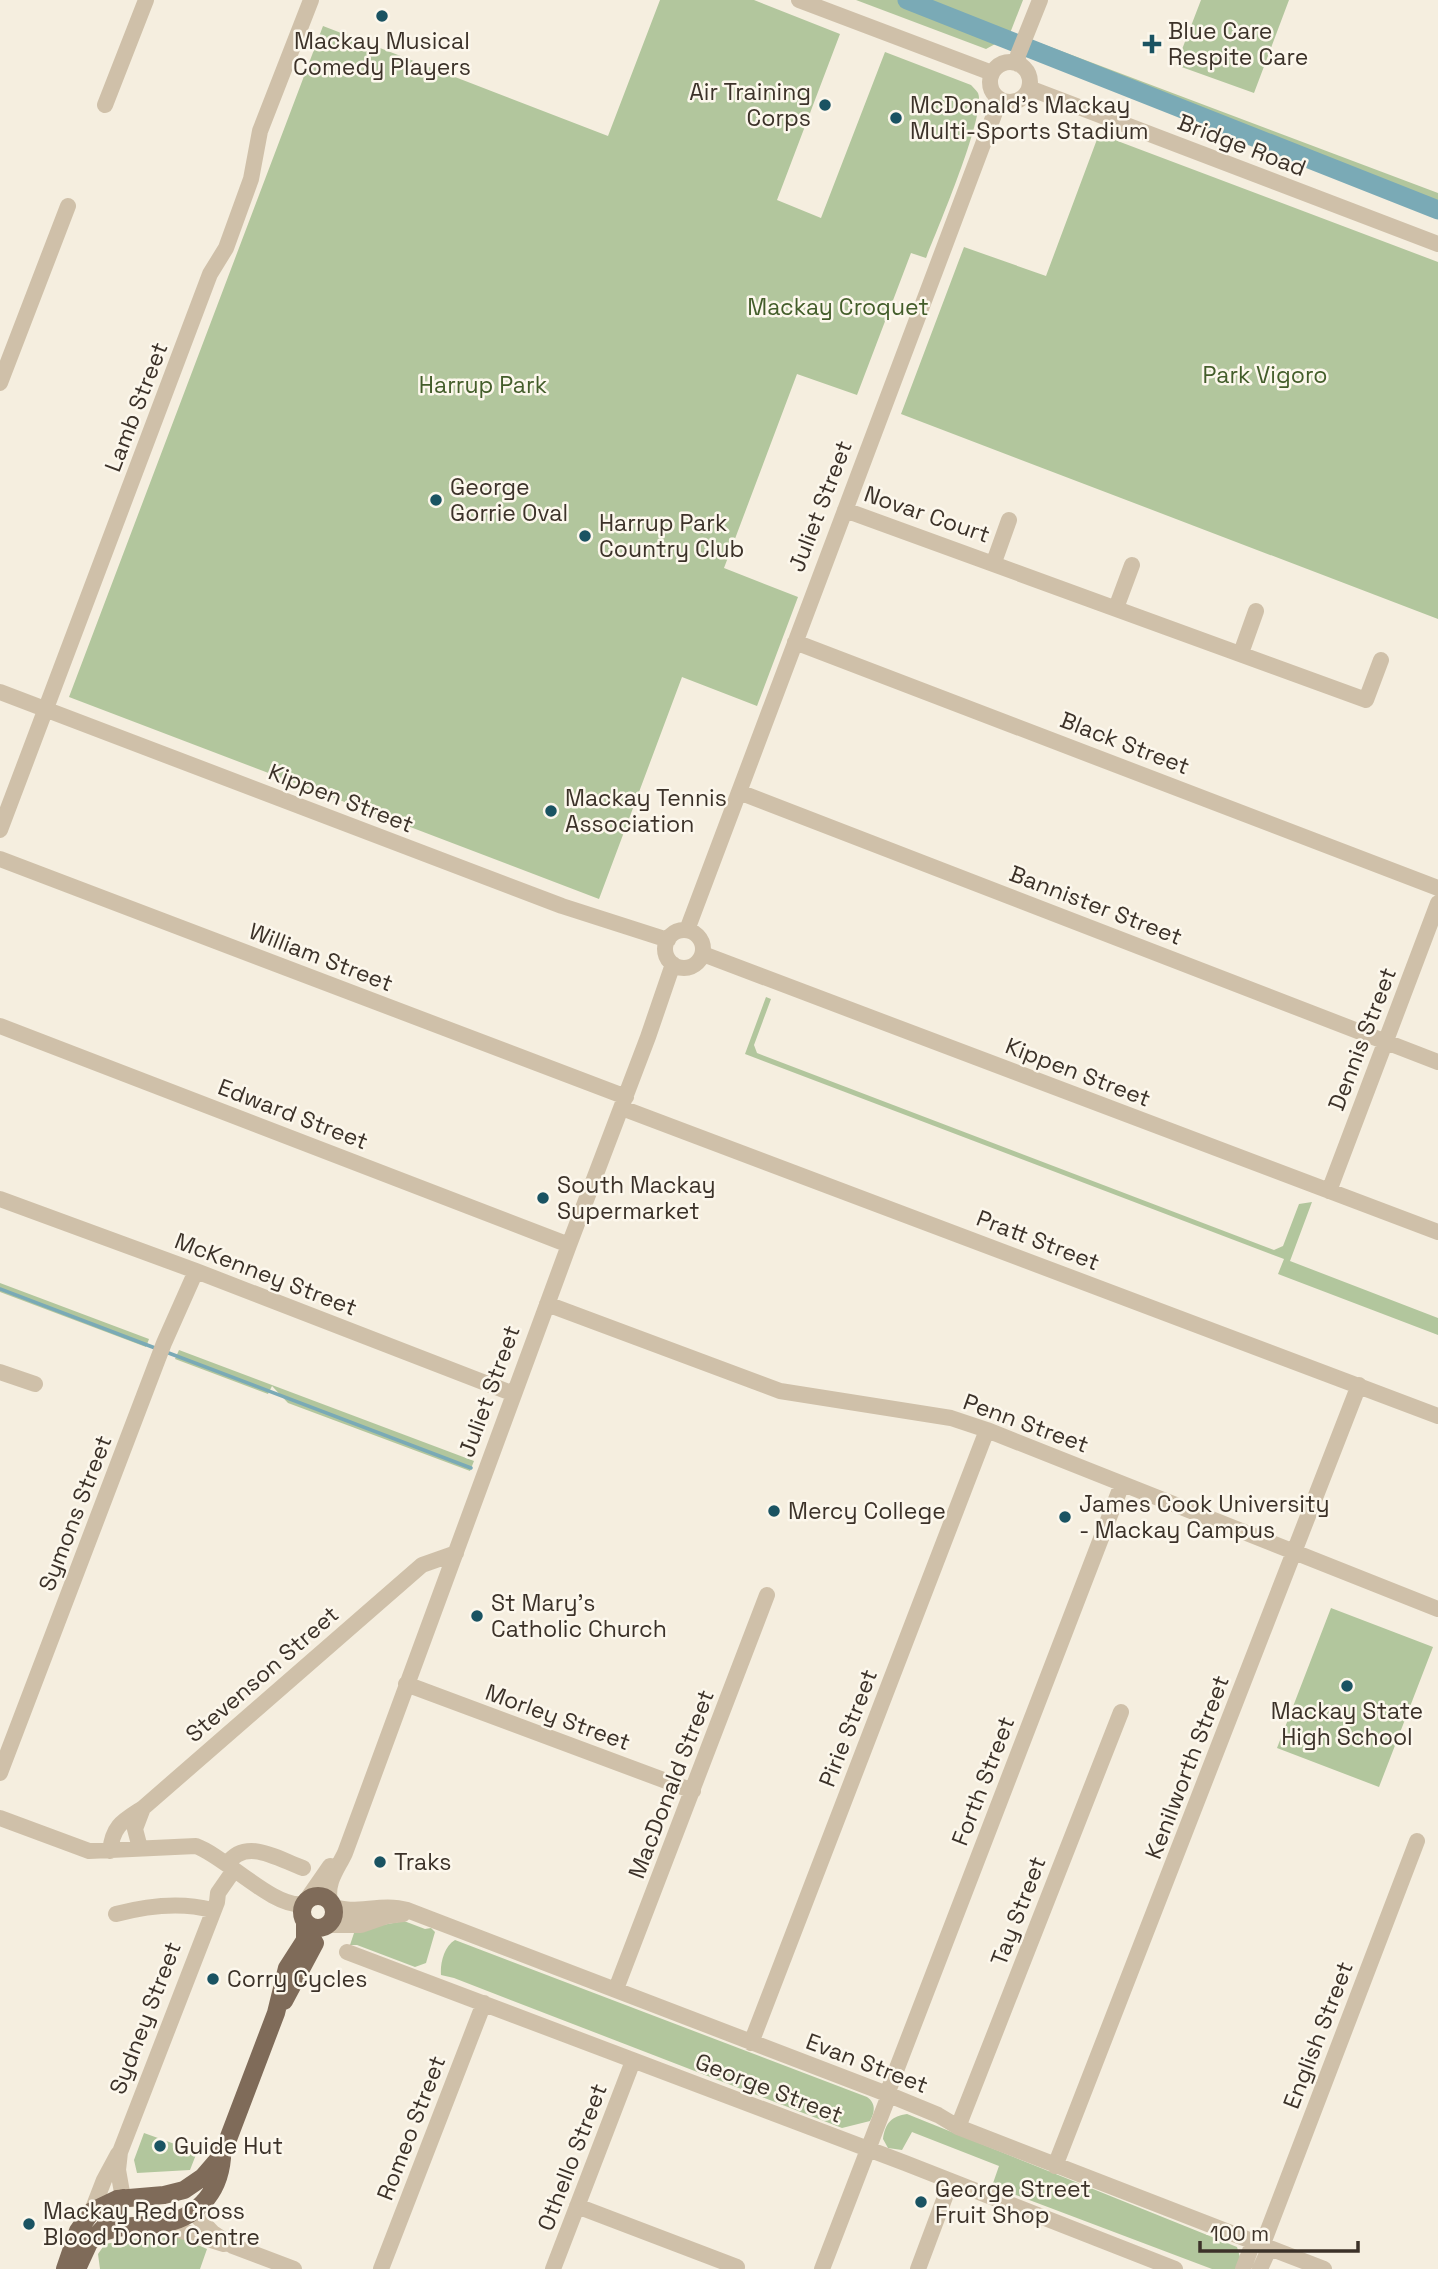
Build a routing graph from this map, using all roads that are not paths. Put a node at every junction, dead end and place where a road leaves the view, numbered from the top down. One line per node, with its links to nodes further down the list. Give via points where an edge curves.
1 (146, 0): 9 (street)
2 (311, 0): 23 (street, Lamb Street, via 260,131 251,179 226,248 210,274)
3 (799, 0): 6 (street)
4 (1040, 0): 5 (street)
5 (1018, 60): 6 (street, via 1002,63); 7 (street, via 1029,76)
6 (992, 73): 8 (street, via 991,87)
7 (1029, 88): 8 (street, via 1020,99); 11 (street, Bridge Road)
8 (1000, 99): 13 (street, Juliet Street)
9 (105, 105)
10 (68, 206): 12 (street)
11 (1438, 244)
12 (0, 383)
13 (845, 510): 15 (street, Novar Court); 19 (street, Juliet Street)
14 (1009, 520): 15 (street, Novar Court)
15 (994, 562): 17 (street, Novar Court)
16 (1132, 565): 17 (street)
17 (1116, 608): 20 (street, Novar Court)
18 (1256, 611): 20 (street)
19 (795, 642): 24 (street, Juliet Street); 27 (street, Black Street)
20 (1241, 653): 21 (street, Novar Court, via 1366,699)
21 (1381, 660)
22 (0, 692): 23 (street, Kippen Street)
23 (46, 709): 25 (street, Lamb Street); 30 (street, Kippen Street, via 550,902)
24 (739, 792): 29 (street, Juliet Street); 34 (street, Bannister Street)
25 (0, 830)
26 (0, 859): 36 (street, William Street)
27 (1438, 888)
28 (1438, 903): 34 (street, Dennis Street)
29 (687, 930): 30 (street); 31 (street, via 698,936)
30 (668, 940): 32 (street, via 666,950)
31 (703, 954): 32 (street, via 691,967); 37 (street, Kippen Street)
32 (673, 964): 36 (street, Juliet Street)
33 (0, 1026): 40 (street, Edward Street)
34 (1386, 1042): 35 (street, Bannister Street); 37 (street, Dennis Street)
35 (1438, 1062)
36 (624, 1102): 40 (street, Juliet Street); 45 (street, Pratt Street)
37 (1329, 1191): 39 (street, Kippen Street)
38 (0, 1199): 41 (street, McKenney Street)
39 (1438, 1232)
40 (569, 1245): 42 (street, Juliet Street)
41 (196, 1271): 46 (street, McKenney Street); 58 (street, Symons Street, via 161,1351)
42 (547, 1304): 46 (street, Juliet Street); 48 (street, Penn Street, via 780,1391 951,1418)
43 (0, 1372): 44 (street)
44 (34, 1384)
45 (1359, 1385): 47 (street, Pratt Street); 50 (street, Kenilworth Street)
46 (514, 1394): 51 (street, Juliet Street)
47 (1438, 1416)
48 (987, 1430): 49 (street, Penn Street); 78 (street, Pirie Street)
49 (1122, 1484): 50 (street, Penn Street); 80 (street, Forth Street)
50 (1294, 1552): 55 (street, Penn Street); 85 (street, Kenilworth Street)
51 (456, 1553): 52 (street, Stevenson Street, via 425,1563); 53 (street, Juliet Street)
52 (412, 1574): 53 (street, via 429,1570); 60 (street, Stevenson Street)
53 (445, 1581): 56 (street, Juliet Street)
54 (767, 1594): 59 (street, MacDonald Street)
55 (1438, 1609)
56 (406, 1684): 59 (street, Morley Street); 62 (street, Juliet Street)
57 (1121, 1712): 81 (street, Tay Street)
58 (0, 1773)
59 (693, 1791): 75 (street, MacDonald Street)
60 (143, 1808): 64 (street, via 135,1831); 65 (street, Stevenson Street, via 116,1828)
61 (0, 1818): 65 (street, via 80,1848)
62 (350, 1835): 68 (street, Juliet Street, via 329,1884); 70 (street, Juliet Street)
63 (1417, 1841): 94 (street, English Street)
64 (140, 1848): 65 (street); 67 (street, via 196,1846)
65 (110, 1851)
66 (303, 1868): 67 (street, via 250,1850 237,1853)
67 (238, 1872): 69 (street, Sydney Street, via 218,1893); 70 (street, via 277,1908)
68 (331, 1903): 70 (main road, via 317,1896); 72 (street, Evan Street, via 348,1910 389,1906); 73 (main road, via 333,1917)
69 (214, 1906): 71 (street, via 167,1906); 83 (street, Sydney Street)
70 (304, 1912): 73 (main road, via 316,1929); 77 (main road, Juliet Street, via 305,1940 287,1968)
71 (116, 1914)
72 (419, 1915): 73 (street, Evan Street, via 389,1915 360,1925); 75 (street, Evan Street)
73 (327, 1926): 77 (main road, Juliet Street)
74 (347, 1952): 76 (street, George Street)
75 (617, 1989): 78 (street, Evan Street)
76 (484, 2003): 79 (street, George Street); 99 (street, Romeo Street)
77 (276, 2013): 84 (main road, Juliet Street)
78 (751, 2043): 80 (street, Evan Street)
79 (633, 2061): 82 (street, George Street); 88 (street, Othello Street)
80 (888, 2095): 81 (street, Evan Street); 82 (street, Forth Street)
81 (958, 2127): 85 (street, Evan Street)
82 (867, 2149): 86 (street, George Street); 101 (street, Forth Street)
83 (120, 2152): 87 (street, via 118,2170); 89 (street)
84 (222, 2155): 87 (main road, Juliet Street, via 204,2177 184,2190); 90 (main road, Juliet Street, via 215,2188)
85 (1055, 2166): 94 (street, Evan Street)
86 (951, 2181): 102 (street); 103 (street, George Street)
87 (129, 2198): 89 (main road); 90 (main road, via 179,2204); 92 (main road)
88 (577, 2206): 96 (street); 100 (street, Othello Street)
89 (92, 2211): 97 (main road, via 78,2231)
90 (193, 2212): 91 (main road, Juliet Street); 93 (street)
91 (160, 2224): 92 (main road, Juliet Street, via 120,2228); 93 (street)
92 (94, 2237): 97 (main road)
93 (233, 2246): 98 (street)
94 (1261, 2246): 95 (street, Evan Street); 104 (street); 105 (street)
95 (1295, 2259): 106 (street, Evan Street); 107 (street, Evan Street)
96 (737, 2266)
97 (69, 2269)
98 (294, 2269)
99 (381, 2269)
100 (553, 2269)
101 (822, 2269)
102 (918, 2269)
103 (1175, 2269)
104 (1243, 2269)
105 (1261, 2269)
106 (1311, 2269)
107 (1324, 2269)

